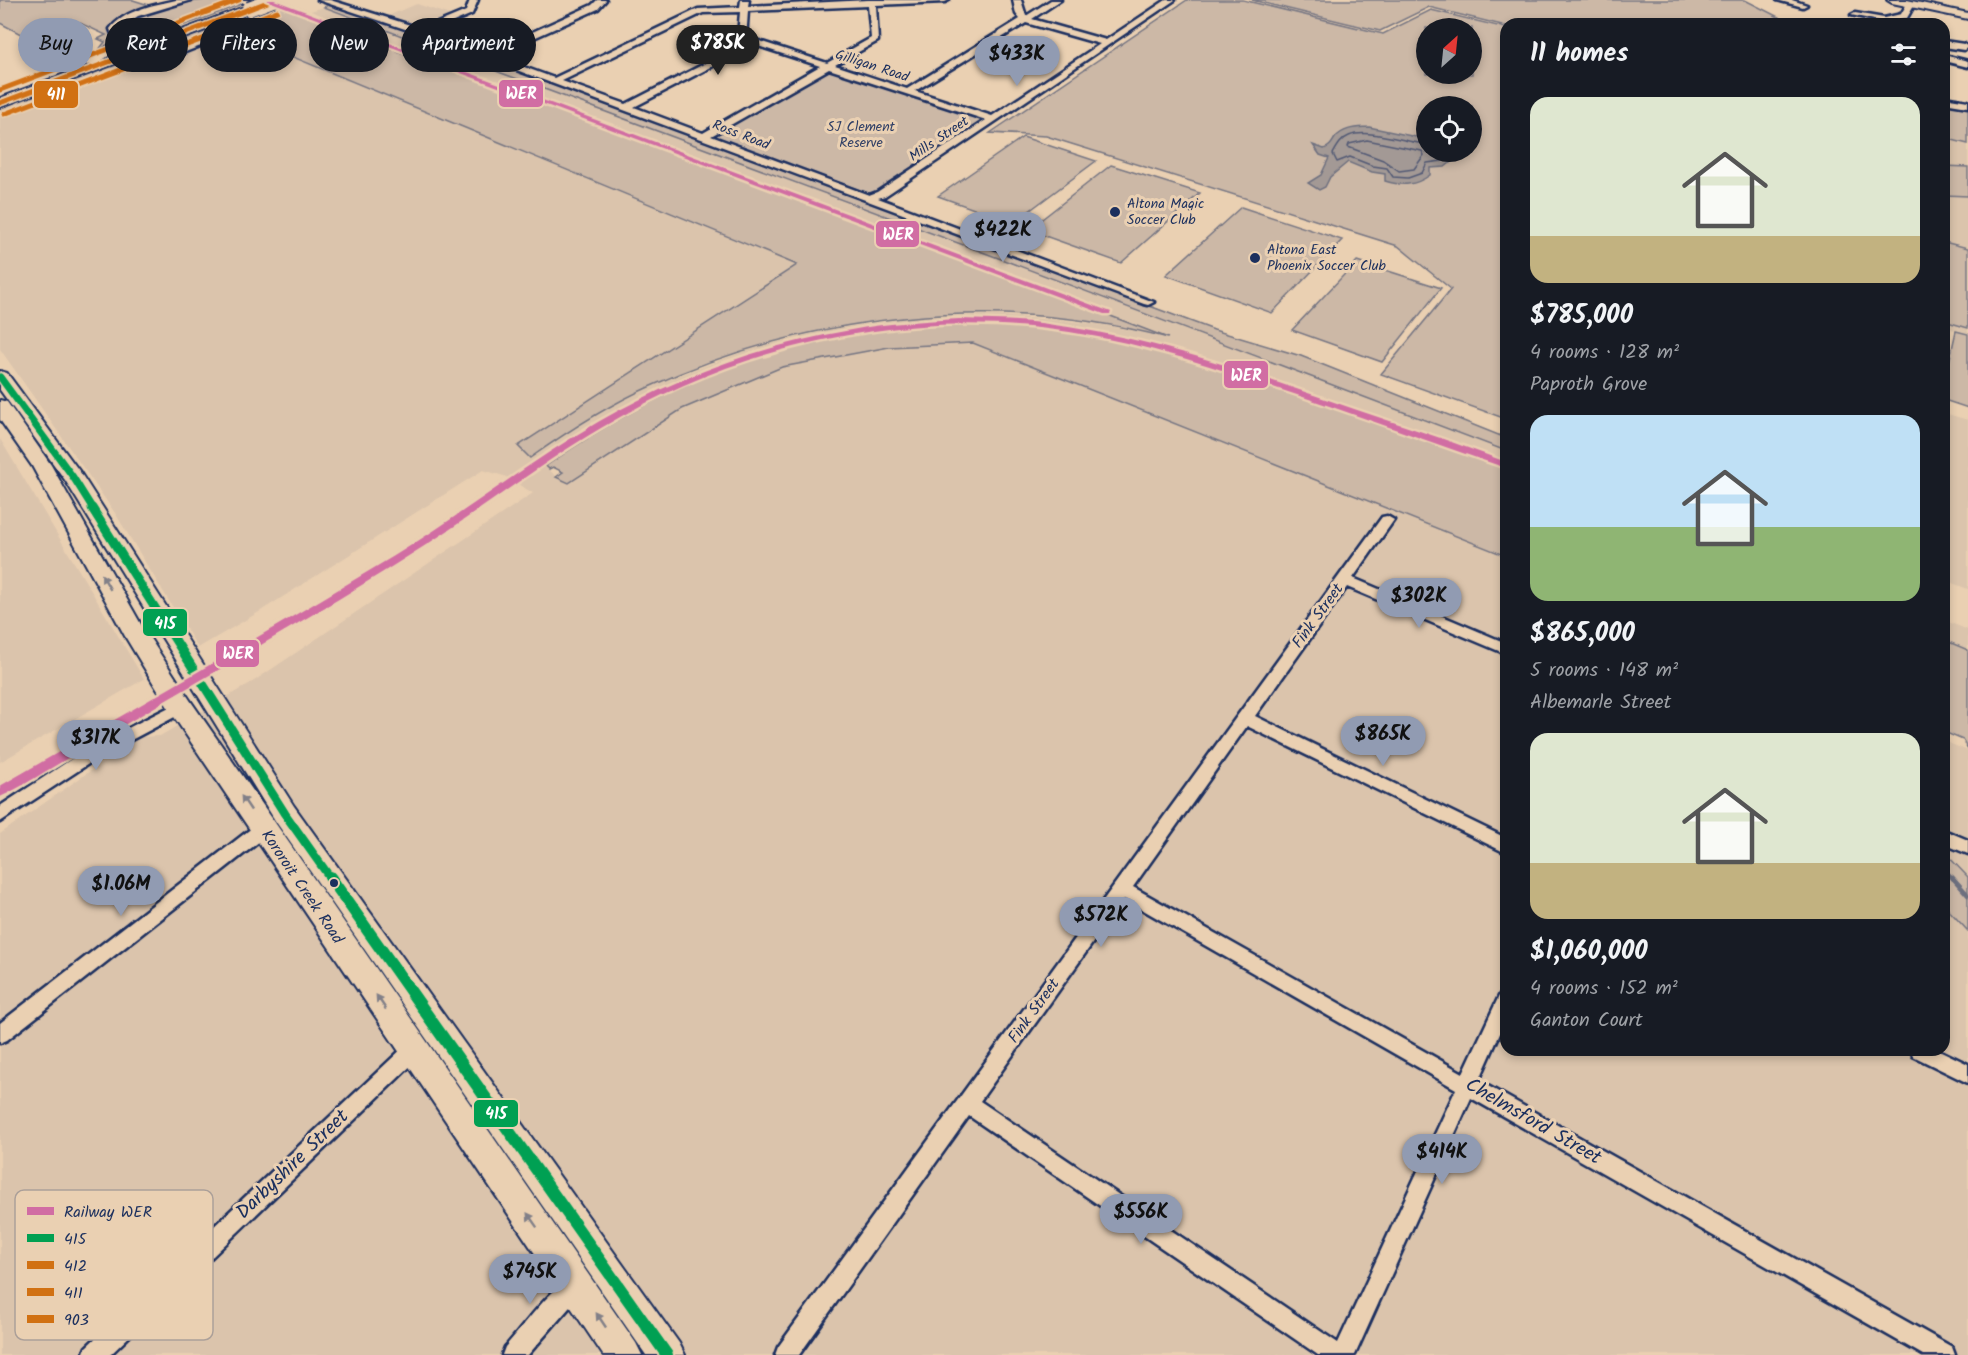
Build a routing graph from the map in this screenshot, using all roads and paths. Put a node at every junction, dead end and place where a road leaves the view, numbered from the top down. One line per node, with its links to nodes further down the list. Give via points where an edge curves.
1 (187, 0): 21 (street)
2 (273, 0): 14 (main road, bridge)
3 (322, 0): 26 (street, Ross Road)
4 (474, 0): 22 (street, via 469,12)
5 (602, 0): 29 (street, via 595,7)
6 (945, 0): 13 (street)
7 (1017, 0): 25 (street, via 1020,14)
8 (1058, 0): 25 (street)
9 (1171, 0): 31 (street, Mills Street)
10 (1781, 0): 17 (street)
11 (1892, 0): 16 (street)
12 (1941, 0): 18 (street)
13 (872, 2): 15 (street); 38 (street, via 877,37)
14 (248, 4): 27 (main road); 28 (main road); 34 (street, via 263,8 265,15)
15 (745, 4): 30 (street); 41 (street, via 697,12)
16 (1911, 4): 20 (street); 24 (street, via 1904,16)
17 (1803, 5)
18 (1968, 6)
19 (1855, 15): 23 (street)
20 (1968, 16)
21 (129, 18)
22 (455, 18)
23 (1867, 18)
24 (1897, 18)
25 (1026, 20): 31 (street); 42 (street)
26 (401, 25)
27 (188, 26)
28 (188, 29)
29 (536, 34)
30 (743, 42): 38 (street, Gilligan Road); 47 (street, via 737,51)
31 (1107, 43): 48 (street, Mills Street)
32 (1950, 45): 33 (street)
33 (1964, 47)
34 (188, 48)
35 (1950, 60): 37 (street)
36 (105, 63): 45 (main road)
37 (1968, 64)
38 (828, 66): 42 (street, Gilligan Road); 49 (street)
39 (64, 72): 43 (main road)
40 (530, 72): 41 (street, Ross Road)
41 (554, 81): 47 (street, Ross Road)
42 (908, 92): 48 (street, Gilligan Road)
43 (0, 96)
44 (1950, 100): 46 (street)
45 (0, 103)
46 (1968, 105)
47 (626, 108): 49 (street, Ross Road)
48 (993, 119): 50 (street, Mills Street)
49 (703, 137): 50 (street, Ross Road)
50 (871, 197): 51 (street, Ross Road)
51 (1148, 302)
52 (0, 377): 56 (main road, Kororoit Creek Road, via 73,477)
53 (0, 406): 57 (main road, Kororoit Creek Road, one-way to 53, via 41,465)
54 (1387, 520): 55 (street, Fink Street)
55 (1344, 580): 58 (street); 60 (street, Fink Street)
56 (156, 612): 57 (main road); 61 (main road, Kororoit Creek Road)
57 (130, 624): 59 (main road, Kororoit Creek Road)
58 (1500, 646)
59 (181, 707): 62 (street, via 93,753); 63 (main road, Kororoit Creek Road, one-way to 59)
60 (1245, 718): 65 (street); 67 (street, Fink Street)
61 (285, 814): 63 (main road); 68 (main road, Kororoit Creek Road)
62 (0, 815)
63 (263, 829): 68 (main road, Kororoit Creek Road); 70 (street)
64 (1950, 840): 66 (street)
65 (1500, 843)
66 (1968, 847)
67 (1121, 889): 74 (street, Chelmsford Street); 75 (street, Fink Street)
68 (325, 896): 71 (main road, Kororoit Creek Road)
69 (1500, 1013): 74 (street)
70 (0, 1034)
71 (426, 1041): 76 (street, Darbyshire Street); 77 (main road, Kororoit Creek Road, one-way to 71); 82 (main road, Kororoit Creek Road)
72 (1932, 1056): 73 (street)
73 (1968, 1074)
74 (1467, 1085): 85 (street); 86 (street, Chelmsford Street)
75 (968, 1103): 83 (street, Fink Street); 84 (street)
76 (213, 1242)
77 (578, 1286): 80 (street); 81 (main road, Kororoit Creek Road, one-way to 77)
78 (110, 1340): 79 (street, Darbyshire Street)
79 (94, 1355)
80 (513, 1355)
81 (624, 1355)
82 (667, 1355)
83 (786, 1355)
84 (1337, 1355)
85 (1344, 1355)
86 (1944, 1355)

